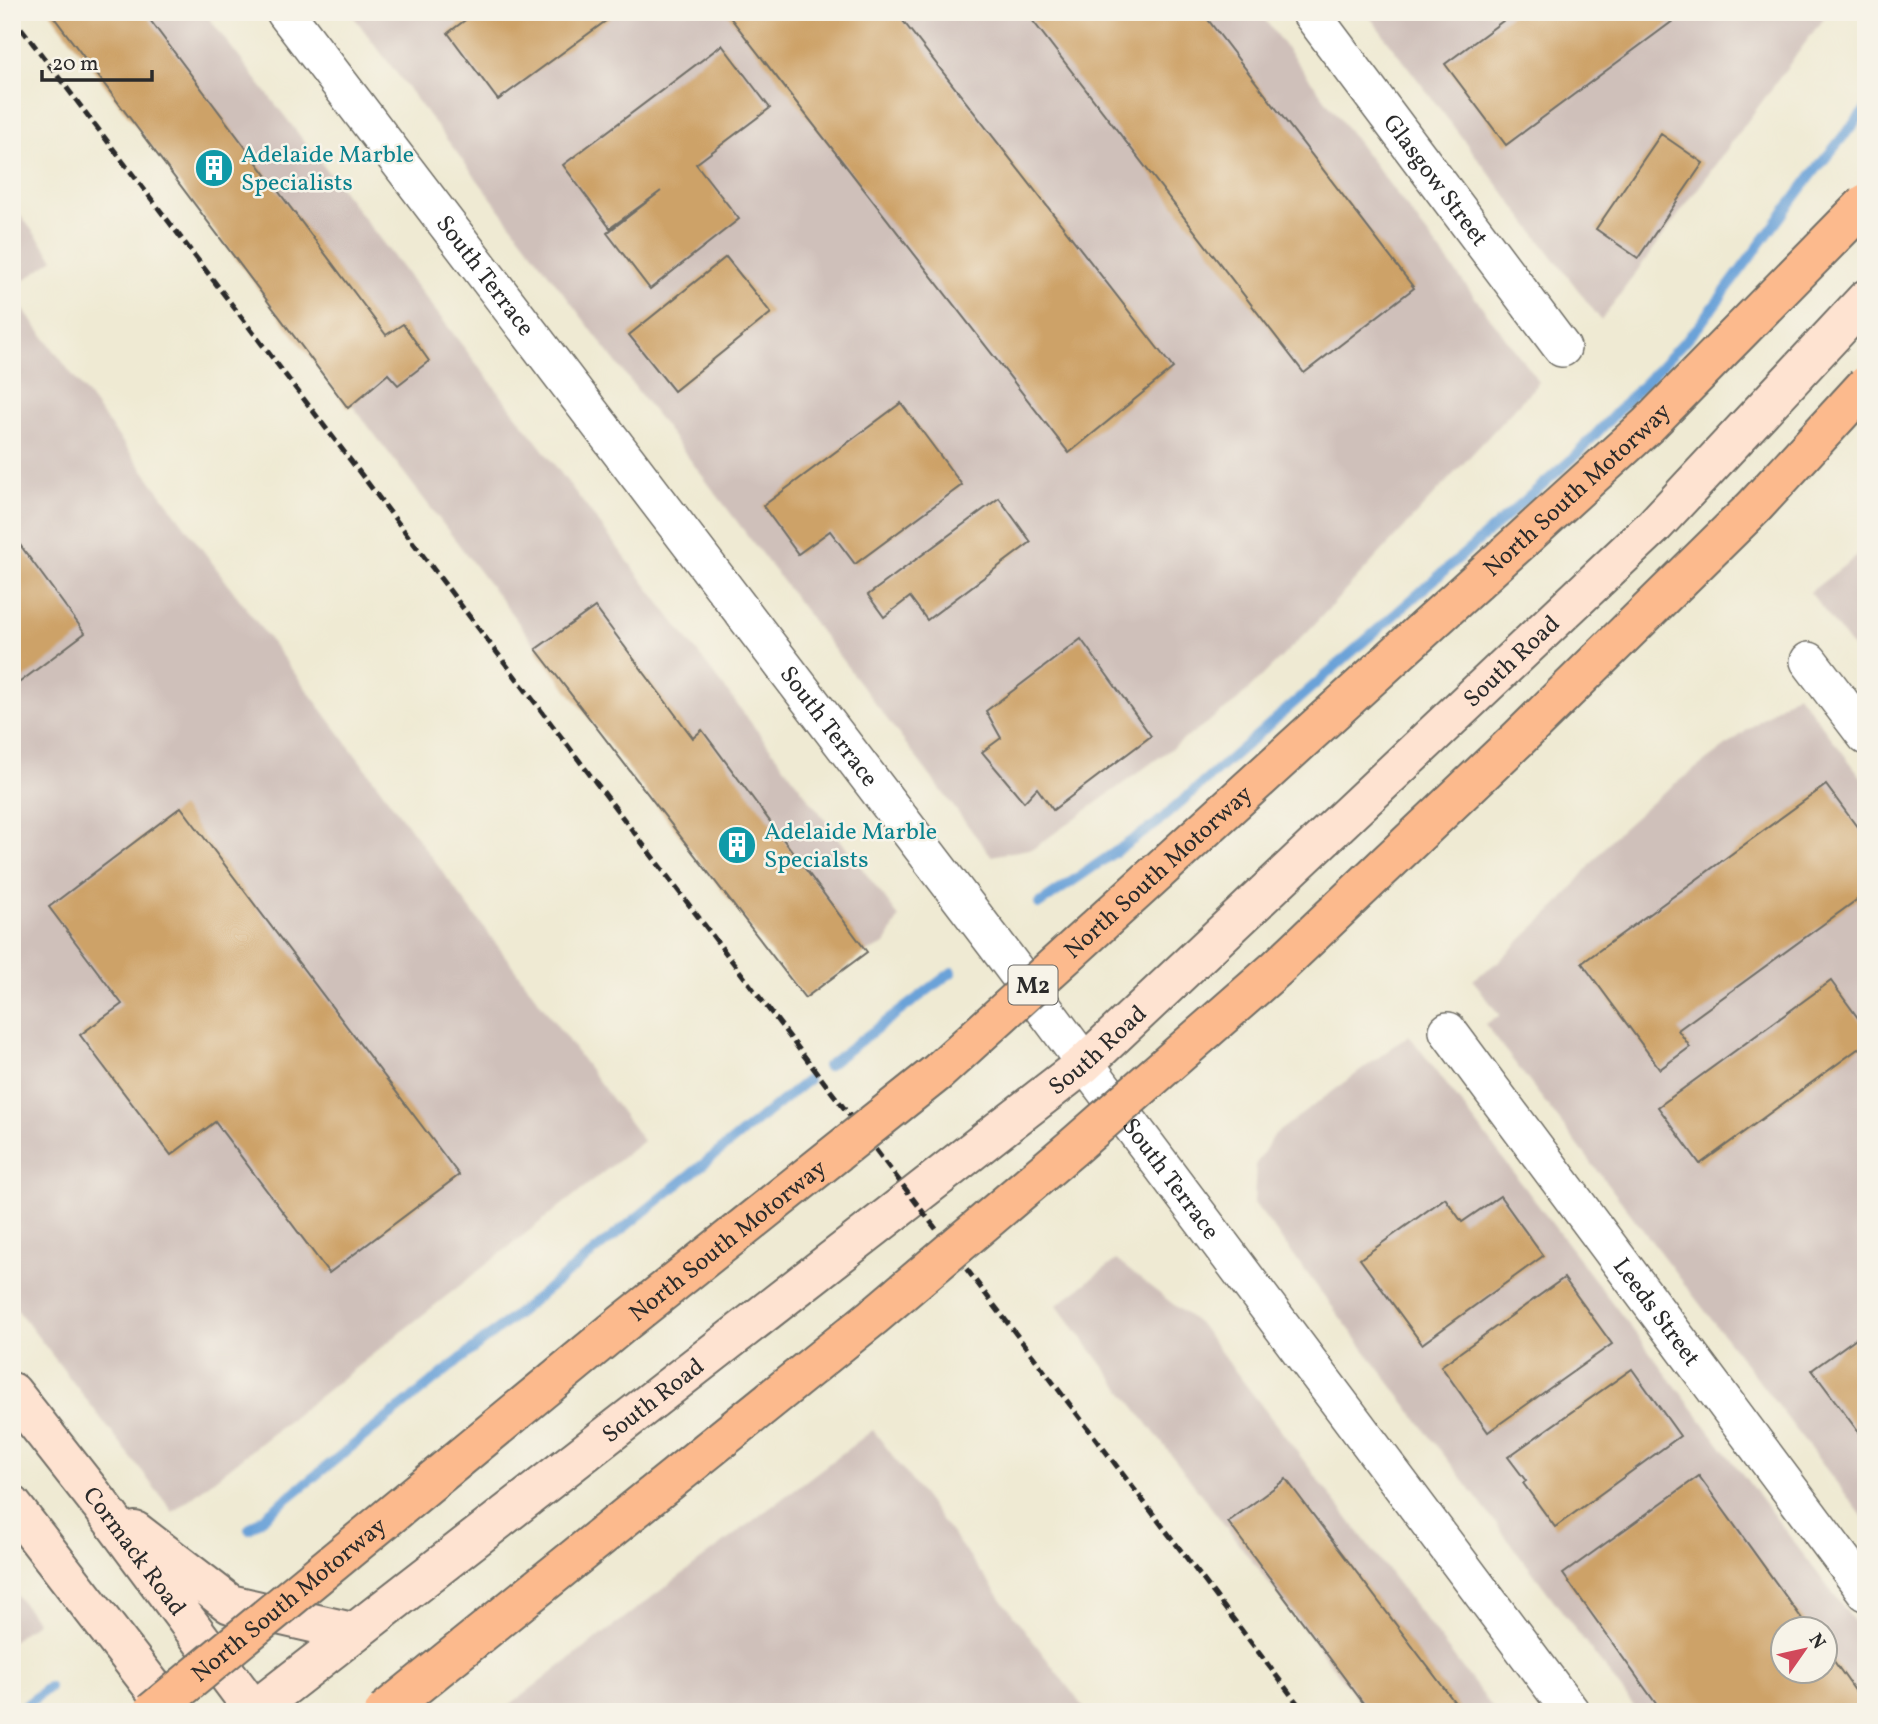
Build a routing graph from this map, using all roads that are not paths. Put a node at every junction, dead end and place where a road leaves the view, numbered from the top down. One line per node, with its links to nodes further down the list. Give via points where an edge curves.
1 (285, 12): 10 (street, South Terrace)
2 (1310, 12): 5 (street, Glasgow Street)
3 (1866, 204): 17 (highway, North South Motorway / M2, bridge, via 1648,425 938,1072 621,1325)
4 (1866, 299): 10 (main road, South Road, via 1654,526)
5 (1562, 348)
6 (1866, 385): 19 (highway, bridge, via 1744,517 1276,969 873,1317)
7 (1810, 661): 8 (street)
8 (1866, 736)
9 (1448, 1031): 14 (street, Leeds Street)
10 (1084, 1065): 15 (main road, South Road); 20 (street, South Terrace)
11 (12, 1392): 12 (main road, Cormack Road)
12 (100, 1504): 15 (main road, via 230,1604); 16 (main road, Cormack Road)
13 (12, 1505): 18 (main road)
14 (1866, 1592)
15 (352, 1632): 16 (main road, South Road)
16 (254, 1711)
17 (152, 1712)
18 (172, 1712)
19 (384, 1712)
20 (1571, 1712)

